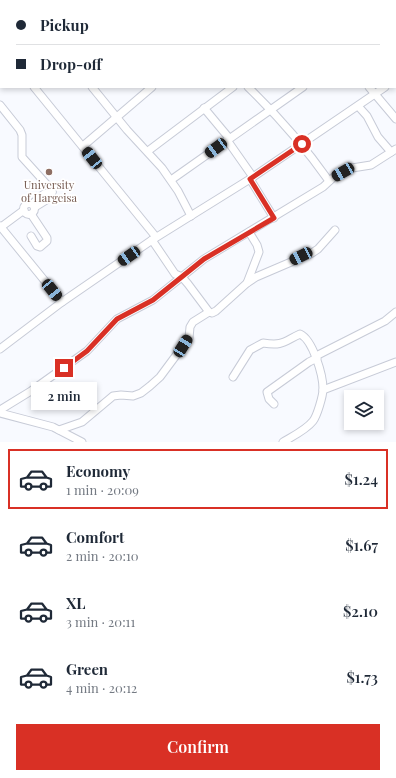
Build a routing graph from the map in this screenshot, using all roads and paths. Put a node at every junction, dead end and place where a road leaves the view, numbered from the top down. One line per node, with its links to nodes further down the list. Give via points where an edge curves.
1 (35, 88): 18 (street)
2 (93, 88): 14 (street)
3 (151, 88): 14 (street)
4 (233, 88): 12 (street)
5 (249, 88): 13 (street)
6 (302, 88): 13 (street)
7 (371, 88): 9 (street)
8 (383, 88): 9 (street)
9 (375, 93): 11 (street); 15 (street)
10 (0, 105): 24 (street, via 20,130 22,157 52,192 44,194)
11 (358, 106): 17 (street); 19 (street, via 367,116 378,137)
12 (204, 108): 16 (street); 20 (street)
13 (271, 109): 16 (street); 17 (street)
14 (117, 117): 18 (street); 20 (street)
15 (396, 119)
16 (228, 139): 21 (street); 22 (street)
17 (302, 144): 21 (street); 23 (street)
18 (83, 146): 32 (street)
19 (394, 151): 23 (street, via 375,164 352,168)
20 (148, 152): 22 (street)
21 (252, 178): 26 (street); 27 (street)
22 (171, 180): 26 (street)
23 (329, 181): 27 (street)
24 (34, 205): 25 (street, via 34,212); 25 (street, via 26,204)
25 (27, 213): 28 (street); 31 (street, via 47,241 40,247)
26 (191, 216): 32 (street)
27 (274, 218): 30 (street)
28 (2, 228): 35 (street)
29 (335, 230): 34 (street, via 318,249)
30 (249, 232): 33 (street, via 204,259); 34 (street, via 259,252)
31 (31, 236)
32 (154, 239): 33 (street, via 175,274); 35 (street)
33 (182, 277): 36 (street); 44 (street, via 153,300 117,319 87,351)
34 (247, 283): 36 (street, via 216,311)
35 (62, 302): 38 (street)
36 (209, 312): 45 (street, via 193,322 183,346 150,386 133,396 113,396 82,422)
37 (396, 312): 39 (street, via 385,321)
38 (0, 348)
39 (316, 357): 41 (street, via 302,334 282,344 263,342 250,350); 42 (street); 43 (street, via 267,392)
40 (396, 362): 42 (street)
41 (233, 377)
42 (323, 390): 47 (street, via 314,420)
43 (274, 404)
44 (0, 412): 45 (street)
45 (60, 430): 46 (street)
46 (82, 442)
47 (283, 442)

